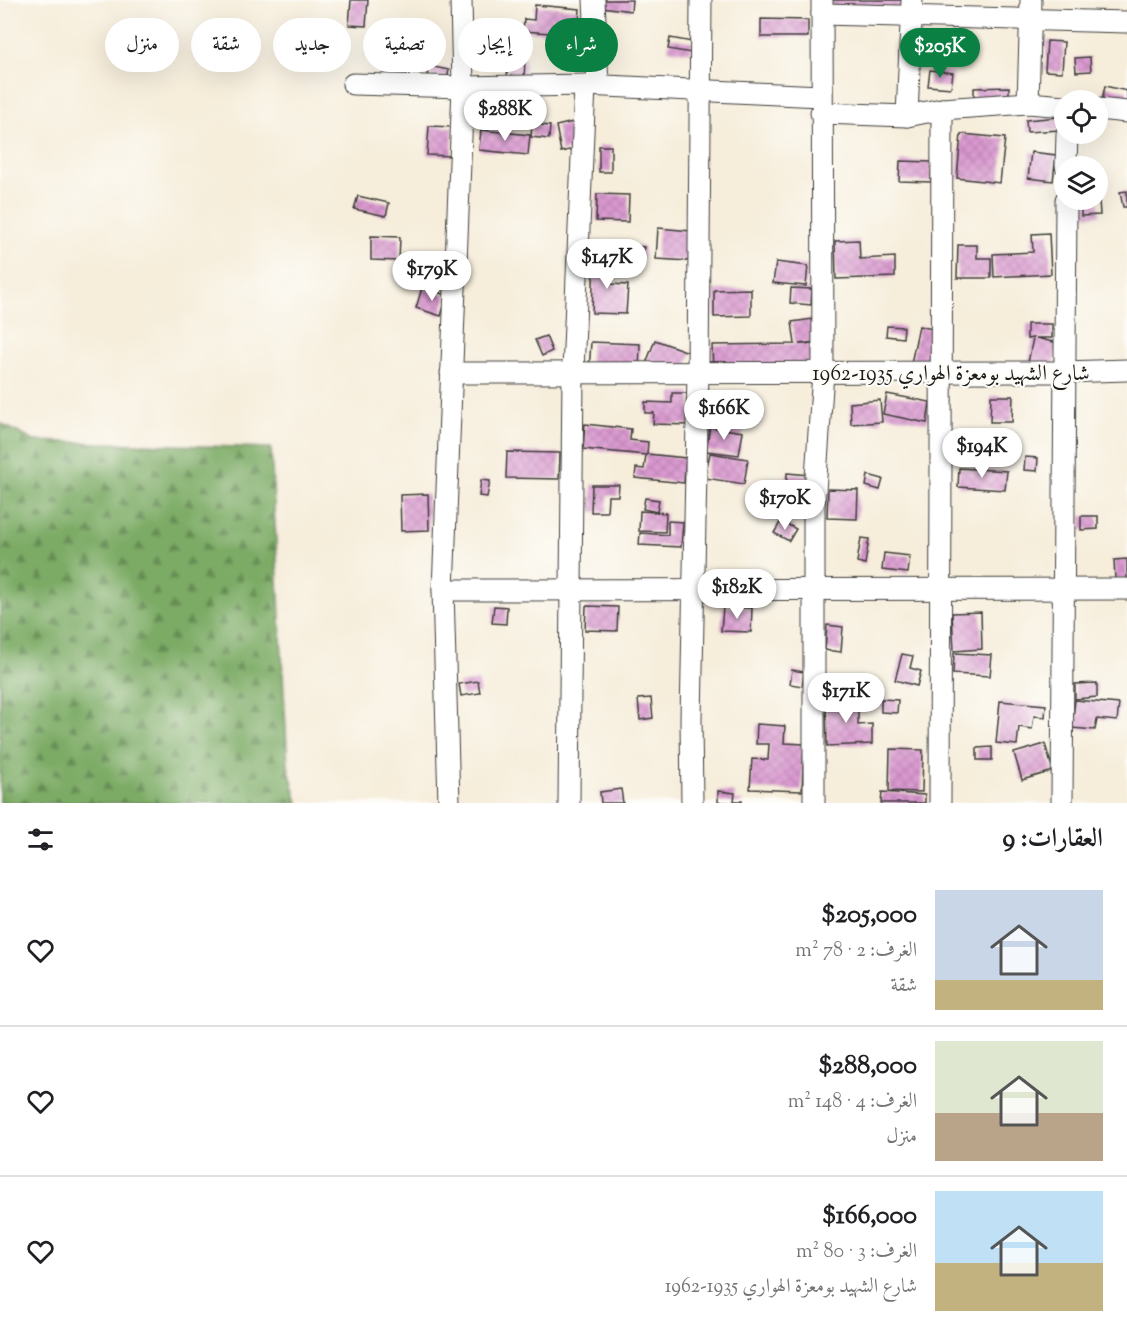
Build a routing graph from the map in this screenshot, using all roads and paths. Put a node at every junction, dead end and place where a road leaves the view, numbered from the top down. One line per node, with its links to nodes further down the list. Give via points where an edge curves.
1 (461, 0): 10 (street)
2 (594, 0): 9 (street)
3 (701, 0): 11 (street)
4 (822, 7): 5 (street); 13 (street)
5 (912, 8): 6 (street); 18 (street)
6 (1031, 10): 7 (street); 12 (street)
7 (1127, 22)
8 (353, 84): 10 (street)
9 (592, 85): 10 (street); 11 (street); 21 (street)
10 (463, 87): 26 (street)
11 (700, 91): 13 (street); 22 (street)
12 (1028, 103): 14 (street); 15 (street)
13 (821, 105): 18 (street); 23 (street)
14 (1054, 105)
15 (942, 109): 18 (street); 24 (street)
16 (1108, 110): 17 (street)
17 (1127, 112)
18 (907, 116)
19 (1066, 210): 25 (street)
20 (1127, 370): 25 (street, شارع الشهيد بومعزة الهواري 1935-1962)
21 (573, 372): 22 (street, شارع الشهيد بومعزة الهواري 1935-1962); 26 (street, شارع الشهيد بومعزة الهواري 1935-1962); 32 (street)
22 (698, 372): 23 (street, شارع الشهيد بومعزة الهواري 1935-1962); 33 (street)
23 (823, 372): 24 (street, شارع الشهيد بومعزة الهواري 1935-1962); 27 (street, via 814,507)
24 (941, 372): 25 (street, شارع الشهيد بومعزة الهواري 1935-1962); 28 (street)
25 (1064, 372): 29 (street)
26 (451, 373): 31 (street)
27 (814, 589): 28 (street); 33 (street); 37 (street)
28 (941, 589): 29 (street); 38 (street)
29 (1062, 589): 30 (street); 39 (street)
30 (1127, 589)
31 (443, 590): 32 (street); 34 (street)
32 (571, 590): 33 (street); 35 (street)
33 (694, 590): 36 (street)
34 (448, 803)
35 (569, 803)
36 (692, 803)
37 (814, 803)
38 (940, 803)
39 (1062, 803)

